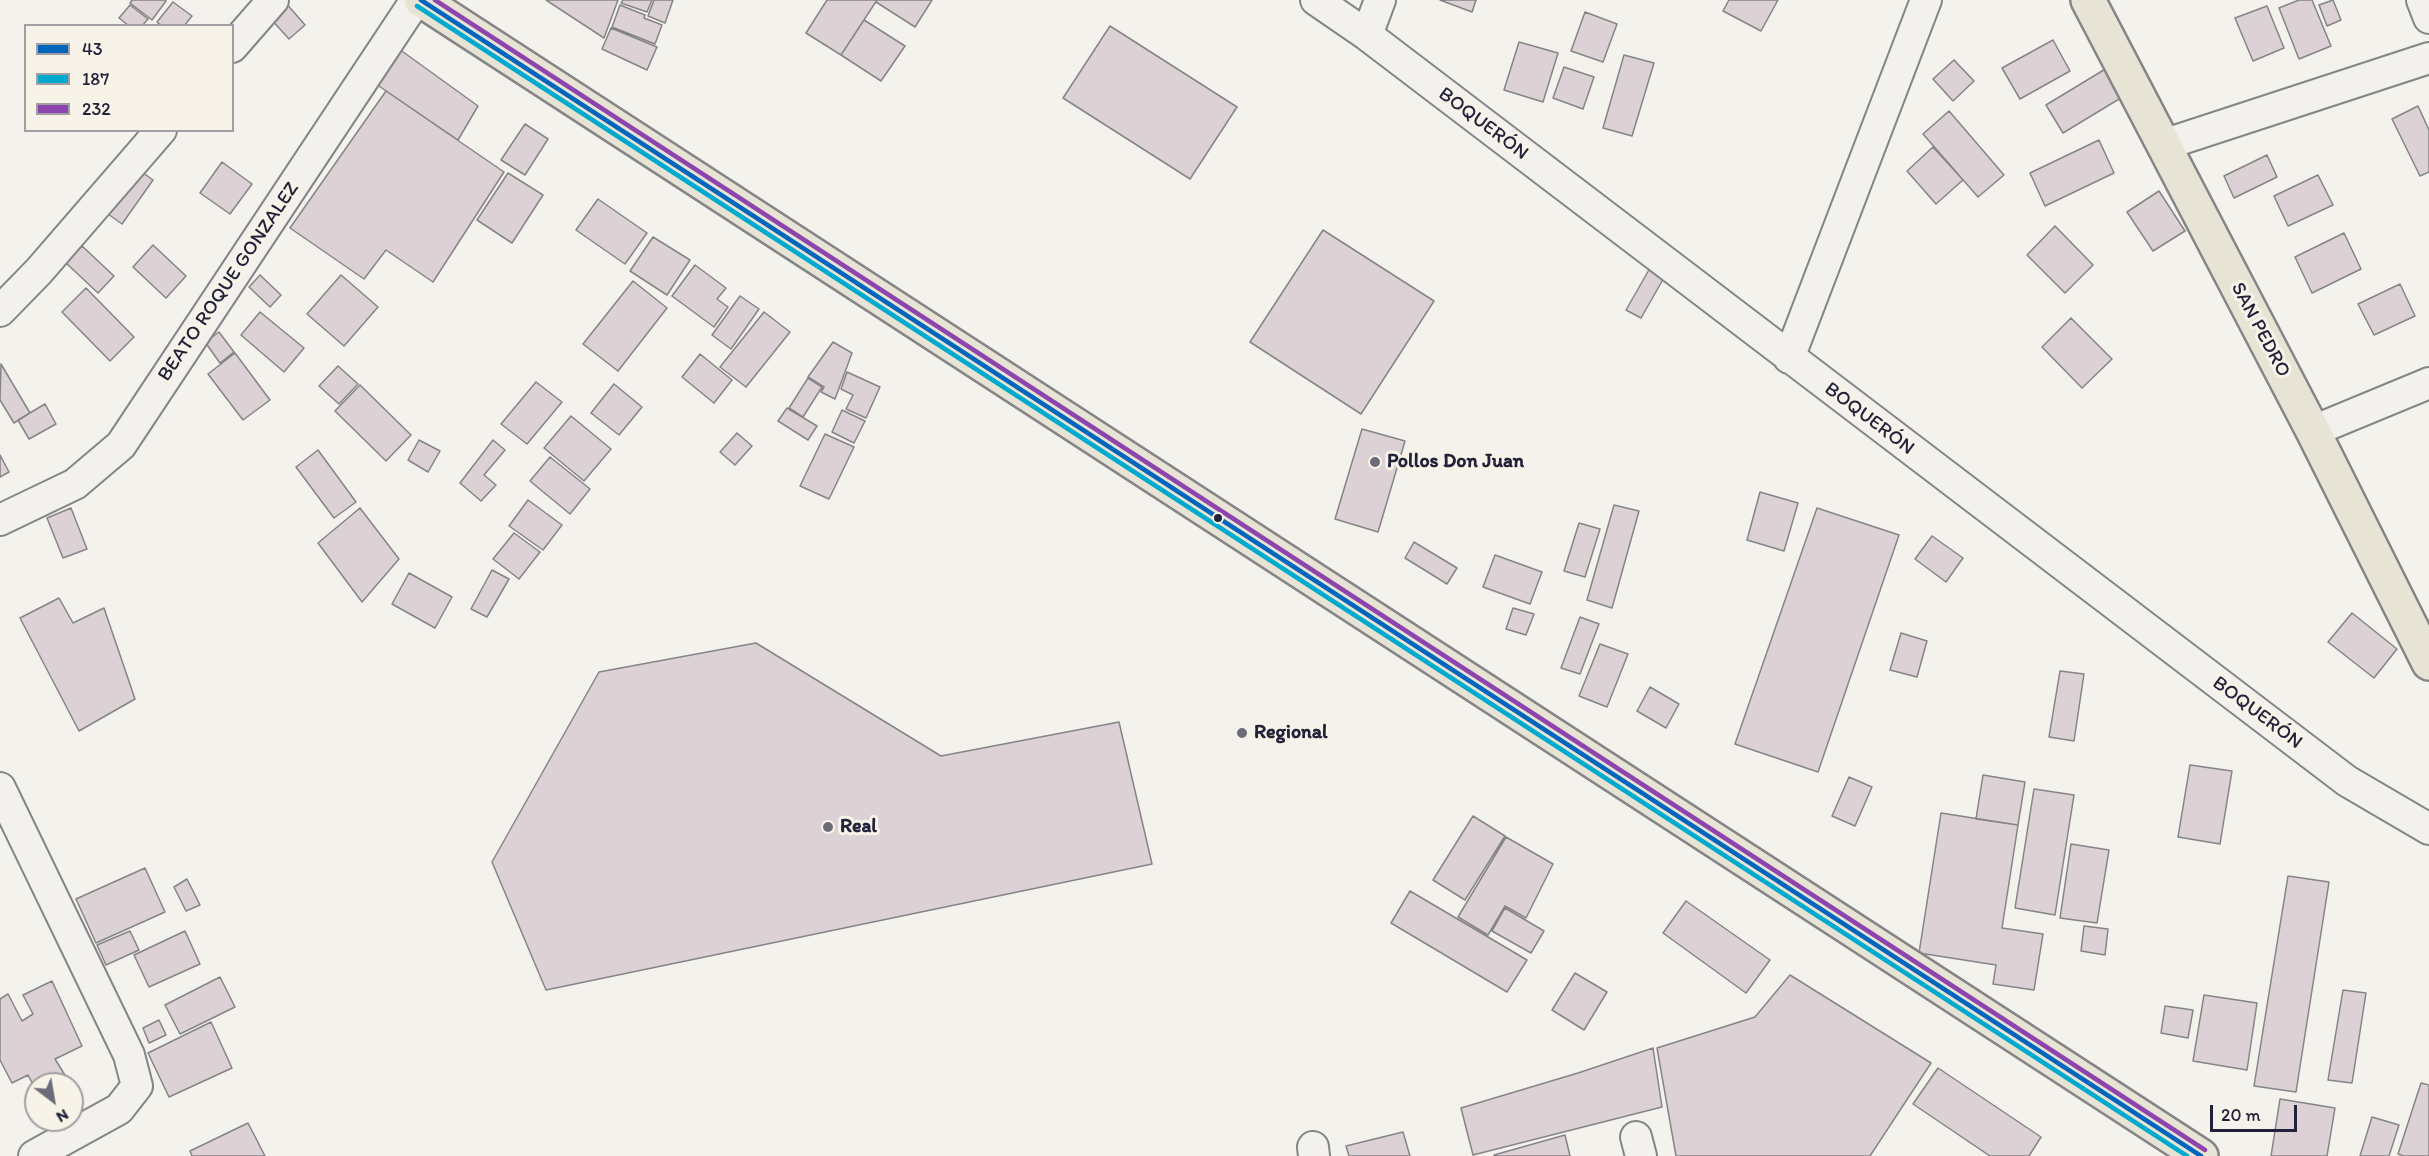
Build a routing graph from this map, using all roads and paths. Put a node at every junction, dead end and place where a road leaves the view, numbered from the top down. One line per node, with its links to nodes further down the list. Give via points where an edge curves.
1 (273, 0): 11 (street)
2 (416, 0): 19 (street, BEATO ROQUE GONZALEZ, via 121,445 75,484)
3 (421, 0): 24 (main road)
4 (1316, 0): 10 (street, BOQUERÓN)
5 (1380, 0): 10 (street)
6 (1926, 0): 16 (street)
7 (2088, 0): 14 (main road, SAN PEDRO)
8 (2422, 0): 9 (street)
9 (2429, 18)
10 (1367, 35): 16 (street, BOQUERÓN)
11 (234, 45)
12 (2429, 58): 14 (street)
13 (159, 132): 15 (street)
14 (2163, 145): 18 (main road, SAN PEDRO)
15 (0, 311)
16 (1790, 358): 22 (street, BOQUERÓN, via 2347,781)
17 (2429, 383): 18 (street)
18 (2313, 431): 20 (main road, SAN PEDRO)
19 (0, 520)
20 (2429, 663)
21 (0, 788): 23 (street, via 129,1055 136,1086 119,1109)
22 (2429, 829)
23 (34, 1156)
24 (2201, 1156)

